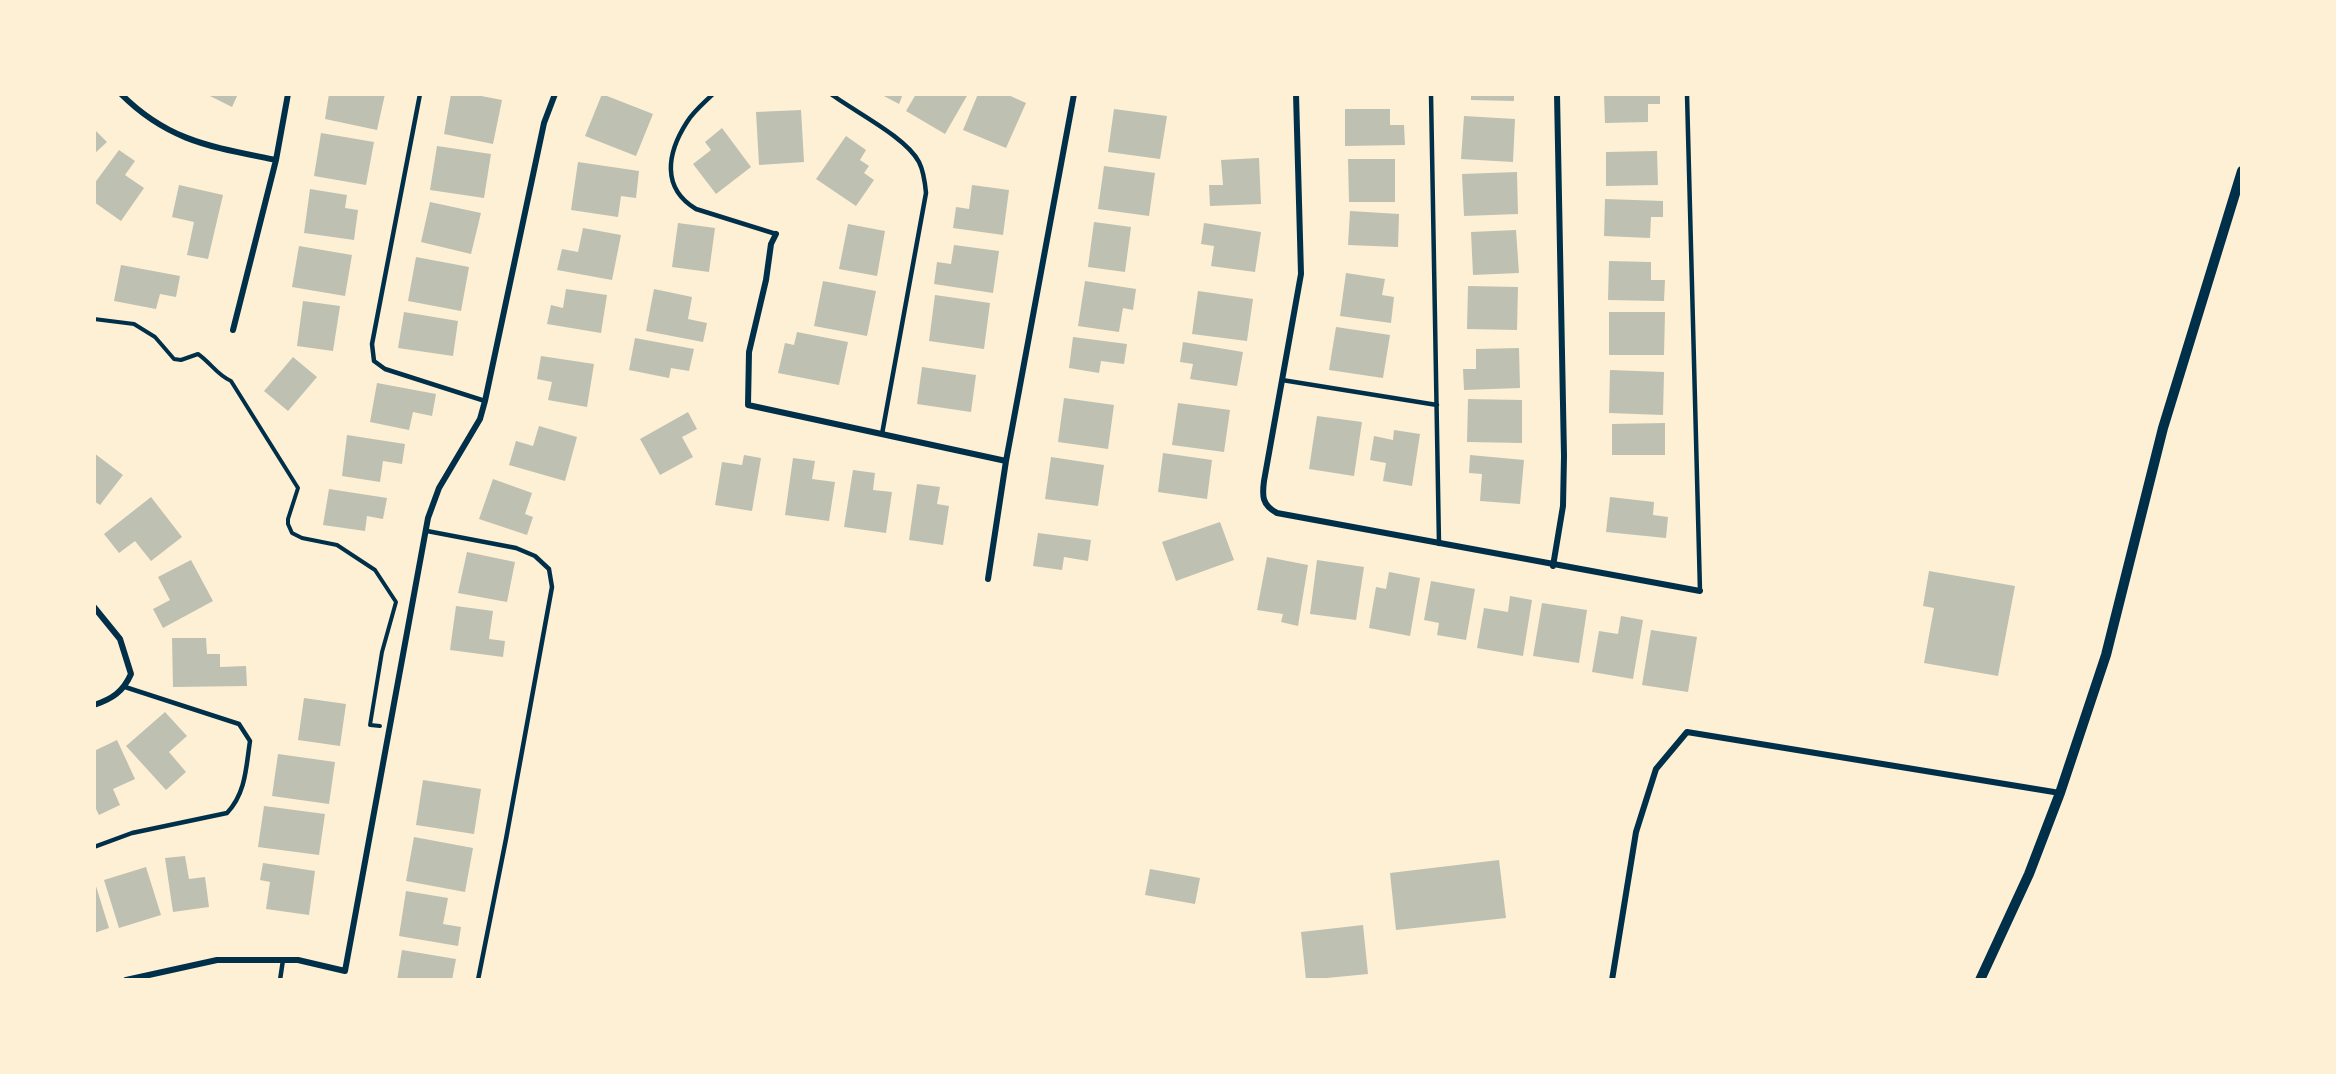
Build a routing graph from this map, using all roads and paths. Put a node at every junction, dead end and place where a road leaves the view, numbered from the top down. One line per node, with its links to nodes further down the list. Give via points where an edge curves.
1 (121, 94): 12 (street, via 150,119 201,145)
2 (288, 94): 12 (street)
3 (420, 94): 18 (lane, via 372,344 374,361 385,369)
4 (555, 94): 18 (street, via 544,123)
5 (713, 94): 14 (lane, via 687,121 675,145 671,179 684,202 696,209)
6 (831, 94): 20 (lane, via 908,146 923,172 926,193)
7 (1074, 94): 21 (street)
8 (1296, 94): 17 (street, via 1300,274)
9 (1431, 94): 19 (lane)
10 (1557, 94): 24 (street, via 1564,456 1563,506)
11 (1687, 94): 26 (lane)
12 (276, 160): 16 (street)
13 (2241, 171): 31 (street, via 2163,428 2106,655)
14 (776, 234): 20 (street, via 749,352 748,405)
15 (94, 319): 30 (path, via 134,324 156,337 174,359 198,354 219,376 231,381 298,488 288,519 292,533 337,545 375,570 396,603 382,652 370,725)
16 (233, 330)
17 (1282, 380): 19 (lane); 23 (street, via 1262,496 1270,510)
18 (485, 400): 22 (street, via 480,419 439,488)
19 (1437, 405): 23 (lane)
20 (882, 434): 21 (street)
21 (1006, 461): 25 (street)
22 (427, 531): 30 (street); 36 (lane, via 516,548 535,556 549,569 552,588)
23 (1439, 544): 24 (street)
24 (1553, 566): 26 (street)
25 (988, 579)
26 (1700, 591)
27 (94, 607): 28 (street, via 120,639 130,674)
28 (125, 687): 29 (street, via 111,699); 32 (lane, via 238,724 250,741 244,784 227,813 132,833)
29 (94, 705)
30 (390, 727): 33 (street, via 345,971)
31 (2060, 793): 37 (street, via 1688,732 1656,769 1636,832); 38 (street, via 2029,874)
32 (94, 847)
33 (283, 960): 34 (street, via 217,960); 35 (lane)
34 (126, 980)
35 (280, 980)
36 (478, 980)
37 (1612, 980)
38 (1980, 980)

